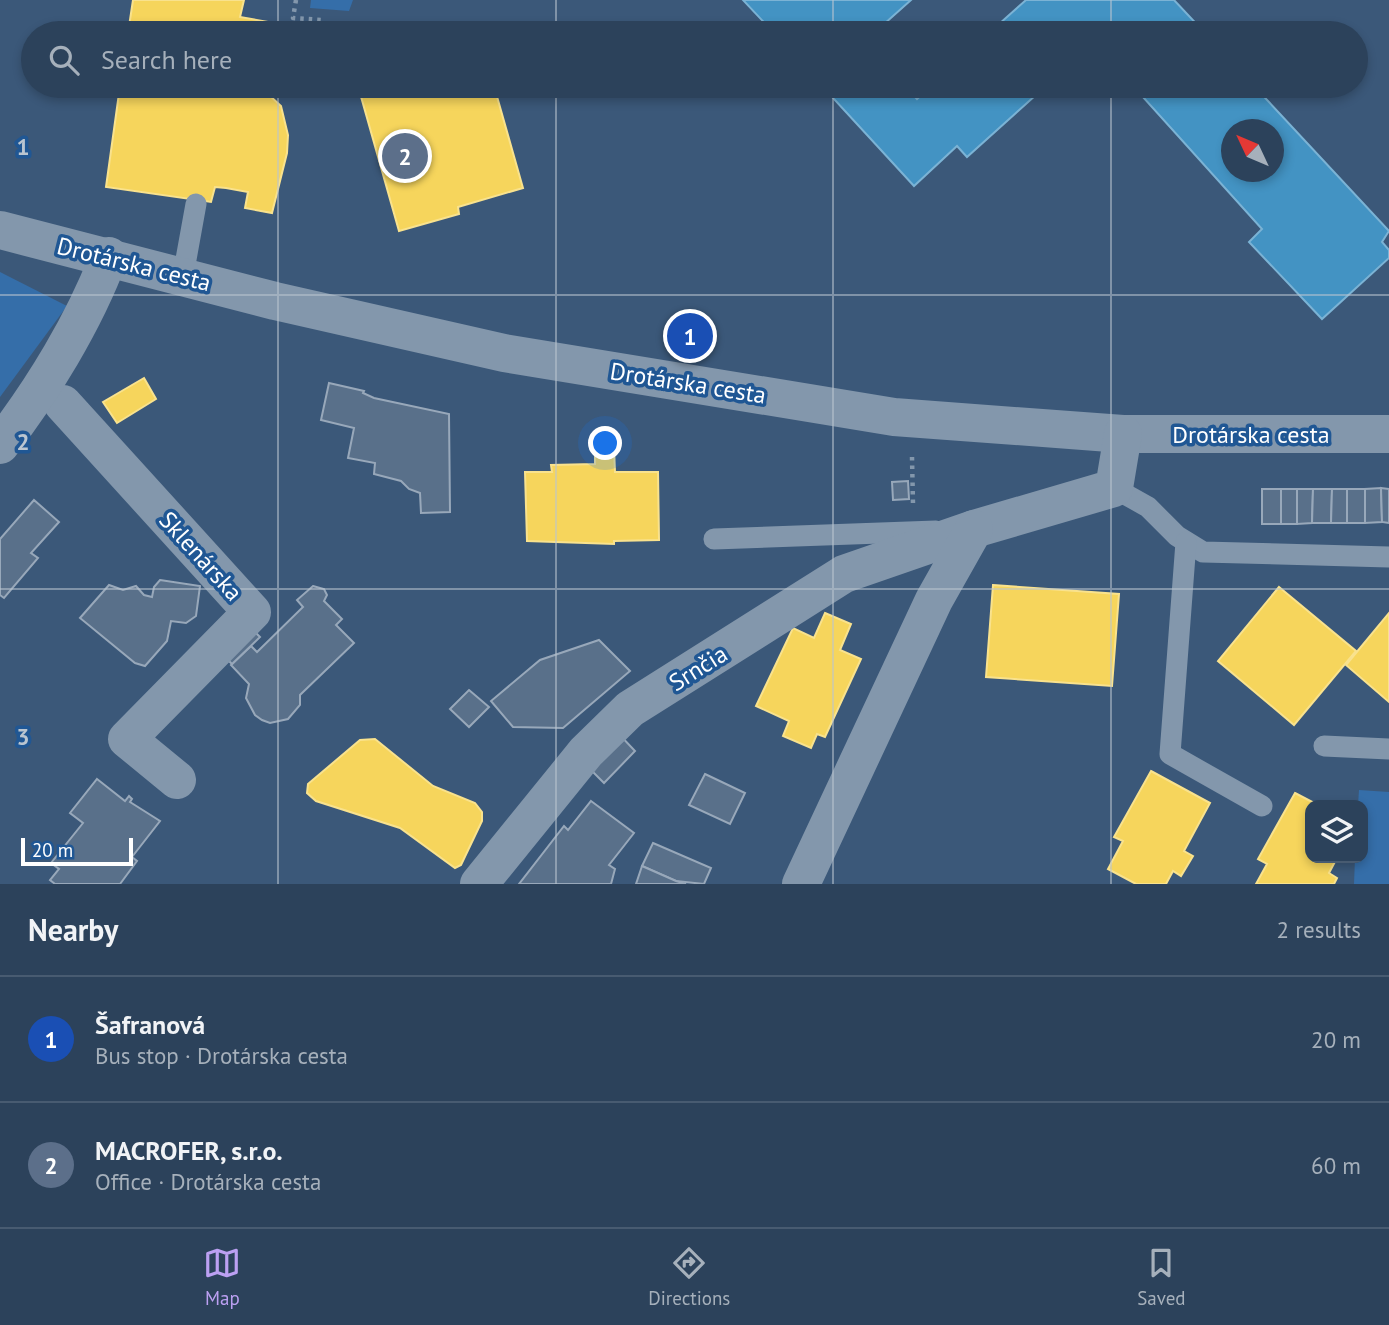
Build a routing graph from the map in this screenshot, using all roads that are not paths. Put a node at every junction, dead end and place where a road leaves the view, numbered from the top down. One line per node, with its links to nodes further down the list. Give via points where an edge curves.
1 (196, 204): 4 (lane)
2 (0, 230): 3 (street, Drotárska cesta)
3 (109, 256): 4 (street, Drotárska cesta); 5 (street)
4 (183, 276): 6 (street, Drotárska cesta, via 348,318 558,362 894,417)
5 (53, 393): 8 (street, via 27,410); 16 (street, Sklenárska, via 252,612 127,739)
6 (1123, 434): 7 (street, Drotárska cesta); 9 (street)
7 (1389, 435)
8 (0, 445)
9 (1114, 488): 10 (street, Srnčia); 12 (lane, via 1149,507)
10 (974, 529): 11 (lane); 18 (street, Srnčia, via 844,574 630,709 586,751); 19 (street, via 934,600)
11 (714, 539)
12 (1186, 542): 13 (lane, via 1203,552); 17 (lane, via 1170,754)
13 (1389, 557)
14 (1324, 746): 15 (lane)
15 (1389, 749)
16 (177, 780)
17 (1262, 806)
18 (478, 884)
19 (801, 884)

